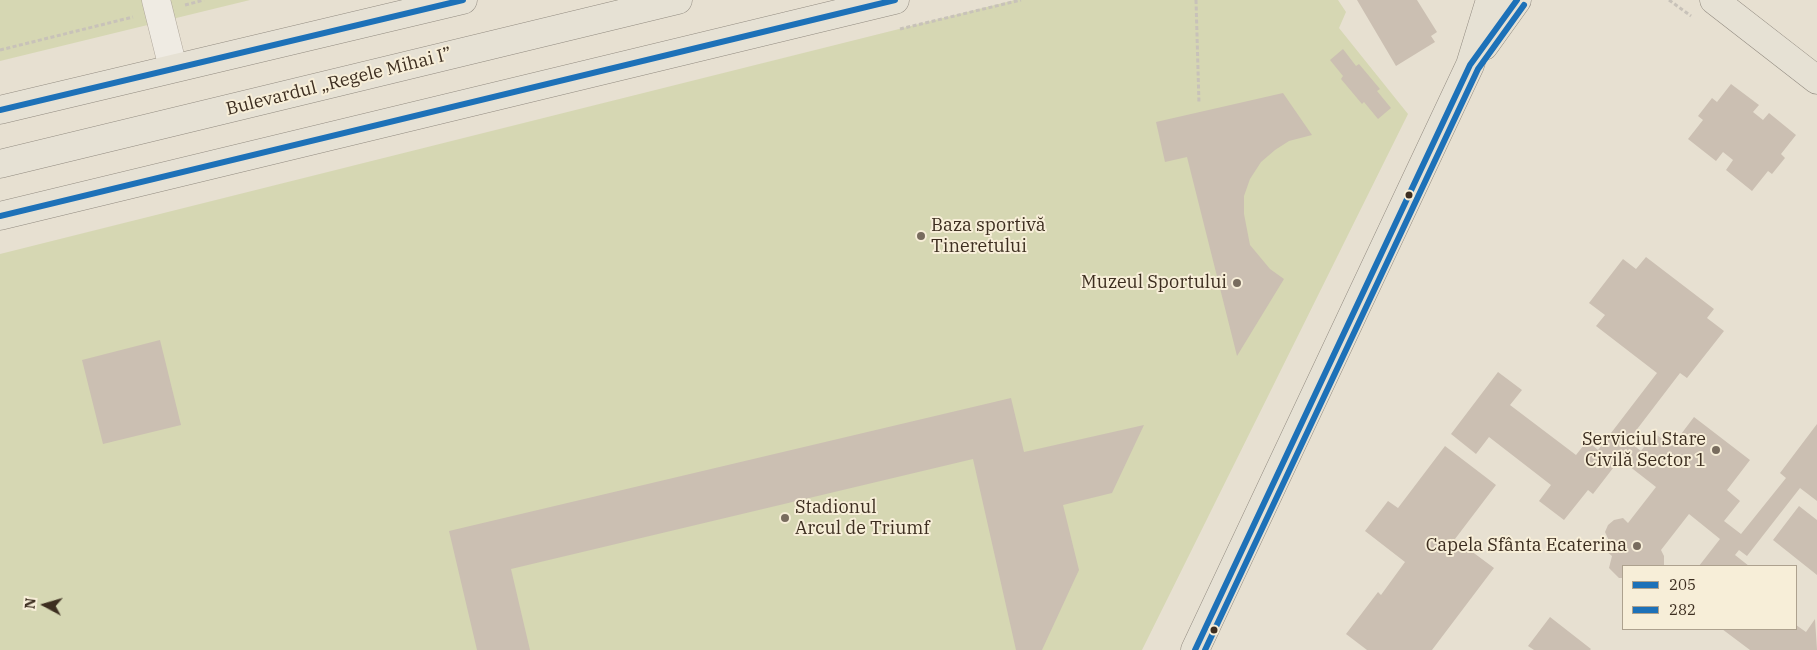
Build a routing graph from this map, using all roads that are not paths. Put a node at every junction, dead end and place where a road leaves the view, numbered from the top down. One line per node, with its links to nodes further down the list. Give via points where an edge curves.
1 (463, 0): 8 (main road)
2 (678, 0): 13 (main road, Bulevardul „Regele Mihai I”)
3 (895, 0): 14 (main road)
4 (1490, 0): 9 (main road)
5 (1517, 0): 9 (main road)
6 (1715, 0): 11 (main road)
7 (158, 5): 10 (lane)
8 (398, 8): 10 (main road)
9 (1470, 65): 15 (main road)
10 (173, 68): 12 (main road)
11 (1817, 80)
12 (0, 110)
13 (0, 164)
14 (0, 216)
15 (1195, 650)

